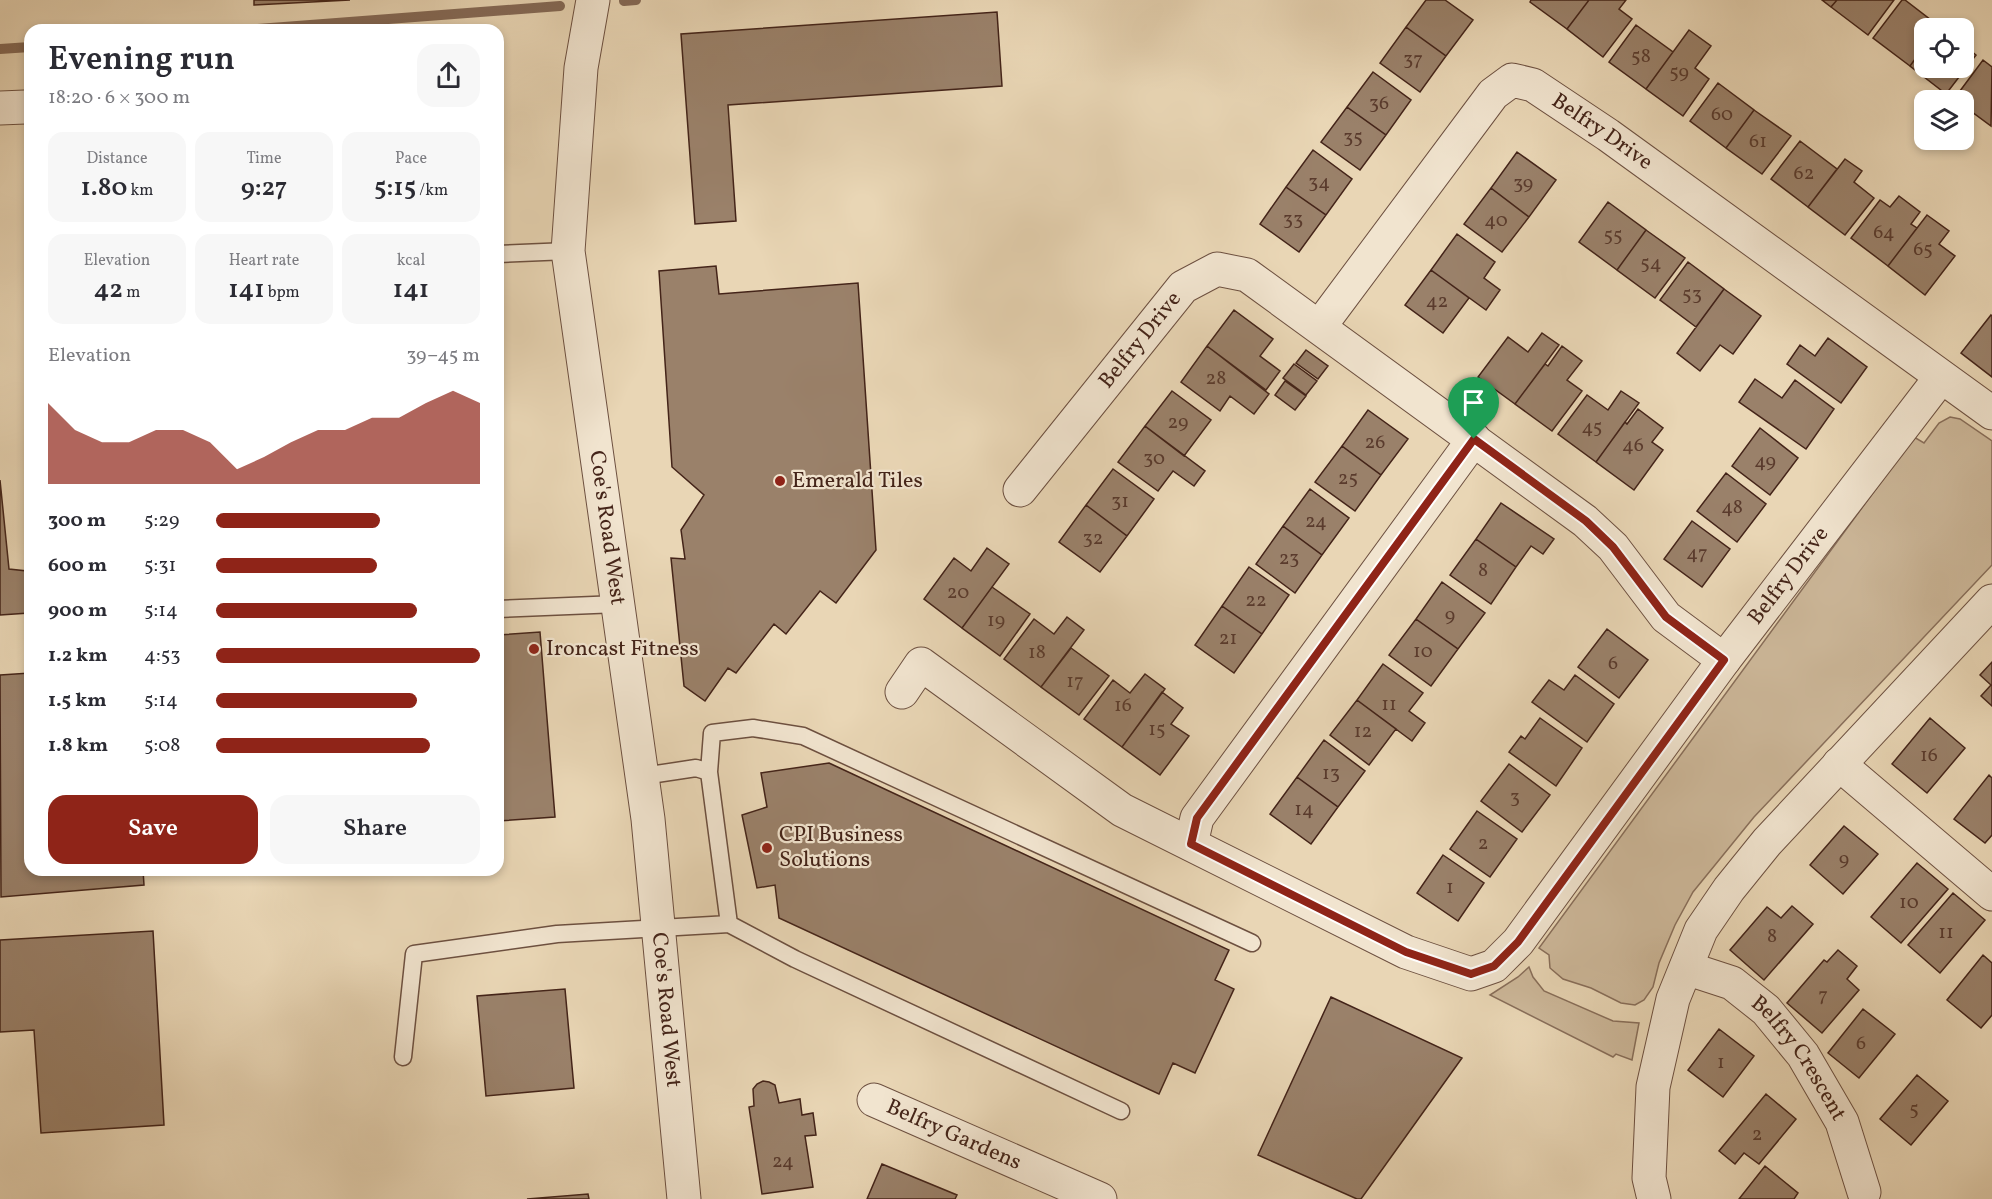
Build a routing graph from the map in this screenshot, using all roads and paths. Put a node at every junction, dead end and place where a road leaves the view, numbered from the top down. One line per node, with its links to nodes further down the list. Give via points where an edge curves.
1 (593, 0): 2 (street, Coe's Road West, via 581,68)
2 (568, 251): 3 (lane); 10 (street, Coe's Road West)
3 (504, 254)
4 (1320, 326): 5 (street, Belfry Drive, via 1493,94 1512,80 1533,85 1608,135); 7 (street, Belfry Drive); 8 (street, Belfry Drive, via 1247,275 1217,269 1183,287)
5 (1941, 377): 6 (street, Belfry Drive); 12 (street, Belfry Drive)
6 (1992, 413)
7 (1474, 439): 12 (street, Belfry Drive, via 1586,521 1613,547 1666,617); 17 (street, via 1197,818)
8 (1020, 490)
9 (1992, 601): 14 (street)
10 (618, 604): 11 (lane); 16 (street, Coe's Road West)
11 (504, 609)
12 (1724, 660): 17 (street, Belfry Drive, via 1518,942 1494,966 1471,974 1406,952)
13 (902, 692): 17 (street, Belfry Drive, via 921,664 1122,810)
14 (1839, 764): 18 (street); 22 (street, via 1729,889 1701,930)
15 (709, 772): 16 (lane, via 696,768); 19 (lane); 21 (lane, via 712,734 753,728 803,736)
16 (643, 776): 20 (street, Coe's Road West)
17 (1191, 844)
18 (1992, 894)
19 (729, 924): 20 (lane); 25 (lane, via 795,959)
20 (659, 929): 23 (lane, via 556,934 414,954); 27 (street, Coe's Road West)
21 (1252, 943)
22 (1686, 968): 26 (street, Belfry Crescent, via 1732,983 1766,1010 1803,1055 1842,1122); 29 (street, via 1672,999 1653,1087 1649,1178)
23 (403, 1057)
24 (874, 1100): 28 (street, Belfry Gardens)
25 (1121, 1112)
26 (1864, 1192)
27 (684, 1199)
28 (1100, 1199)
29 (1654, 1199)

